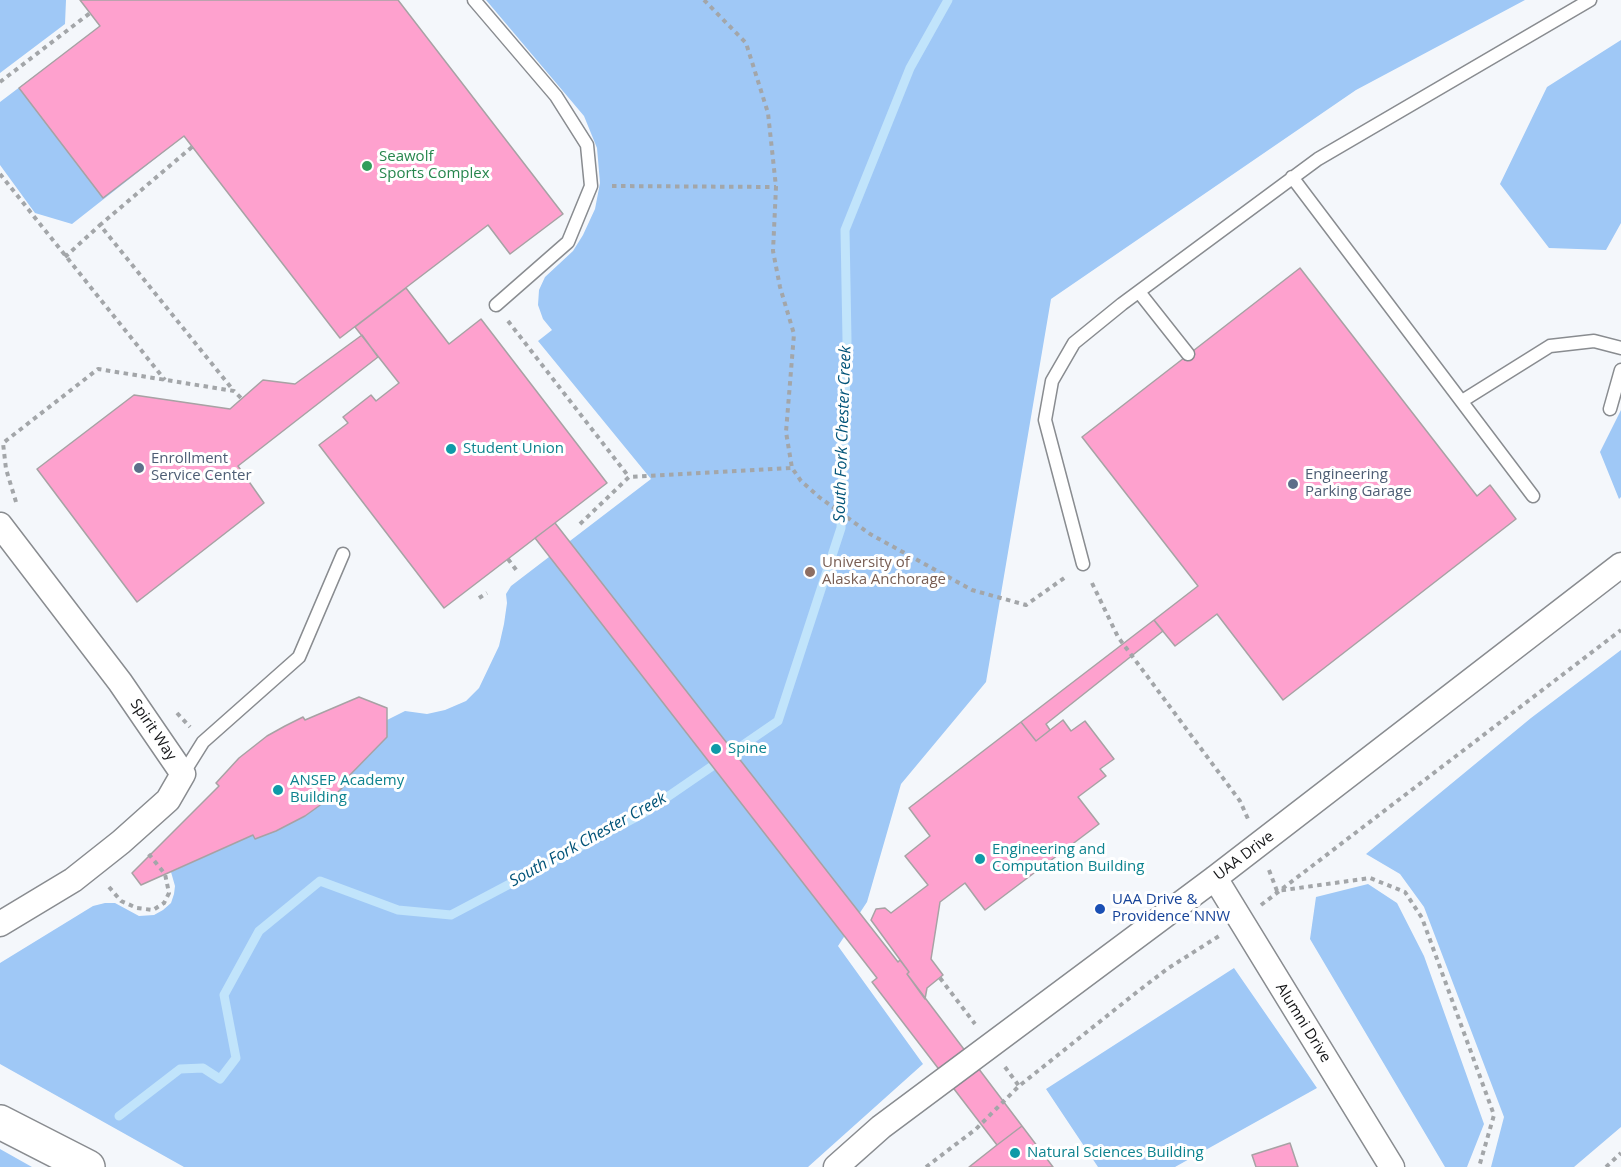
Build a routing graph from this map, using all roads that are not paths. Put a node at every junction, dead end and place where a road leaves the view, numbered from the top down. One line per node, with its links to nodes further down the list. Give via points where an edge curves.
1 (474, 0): 5 (lane, via 556,96 587,145 591,186 568,242)
2 (1590, 0): 3 (lane)
3 (1292, 177): 4 (lane); 9 (lane)
4 (1139, 292): 7 (lane); 14 (lane, via 1074,343 1052,381 1045,420)
5 (496, 304)
6 (1621, 348): 9 (lane, via 1594,341 1550,346)
7 (1188, 354)
8 (1621, 370): 10 (lane)
9 (1462, 401): 11 (lane)
10 (1610, 409)
11 (1533, 496)
12 (0, 525): 16 (street, Spirit Way, via 120,682)
13 (343, 554): 16 (lane, via 299,657 203,742)
14 (1083, 564)
15 (1621, 565): 17 (street, UAA Drive)
16 (183, 774): 18 (street, Spirit Way, via 168,800 128,836 73,880)
17 (1215, 878): 21 (street, UAA Drive, via 881,1127); 22 (street, Alumni Drive)
18 (0, 924)
19 (0, 1122): 20 (main road)
20 (88, 1167)
21 (836, 1167)
22 (1392, 1167)

